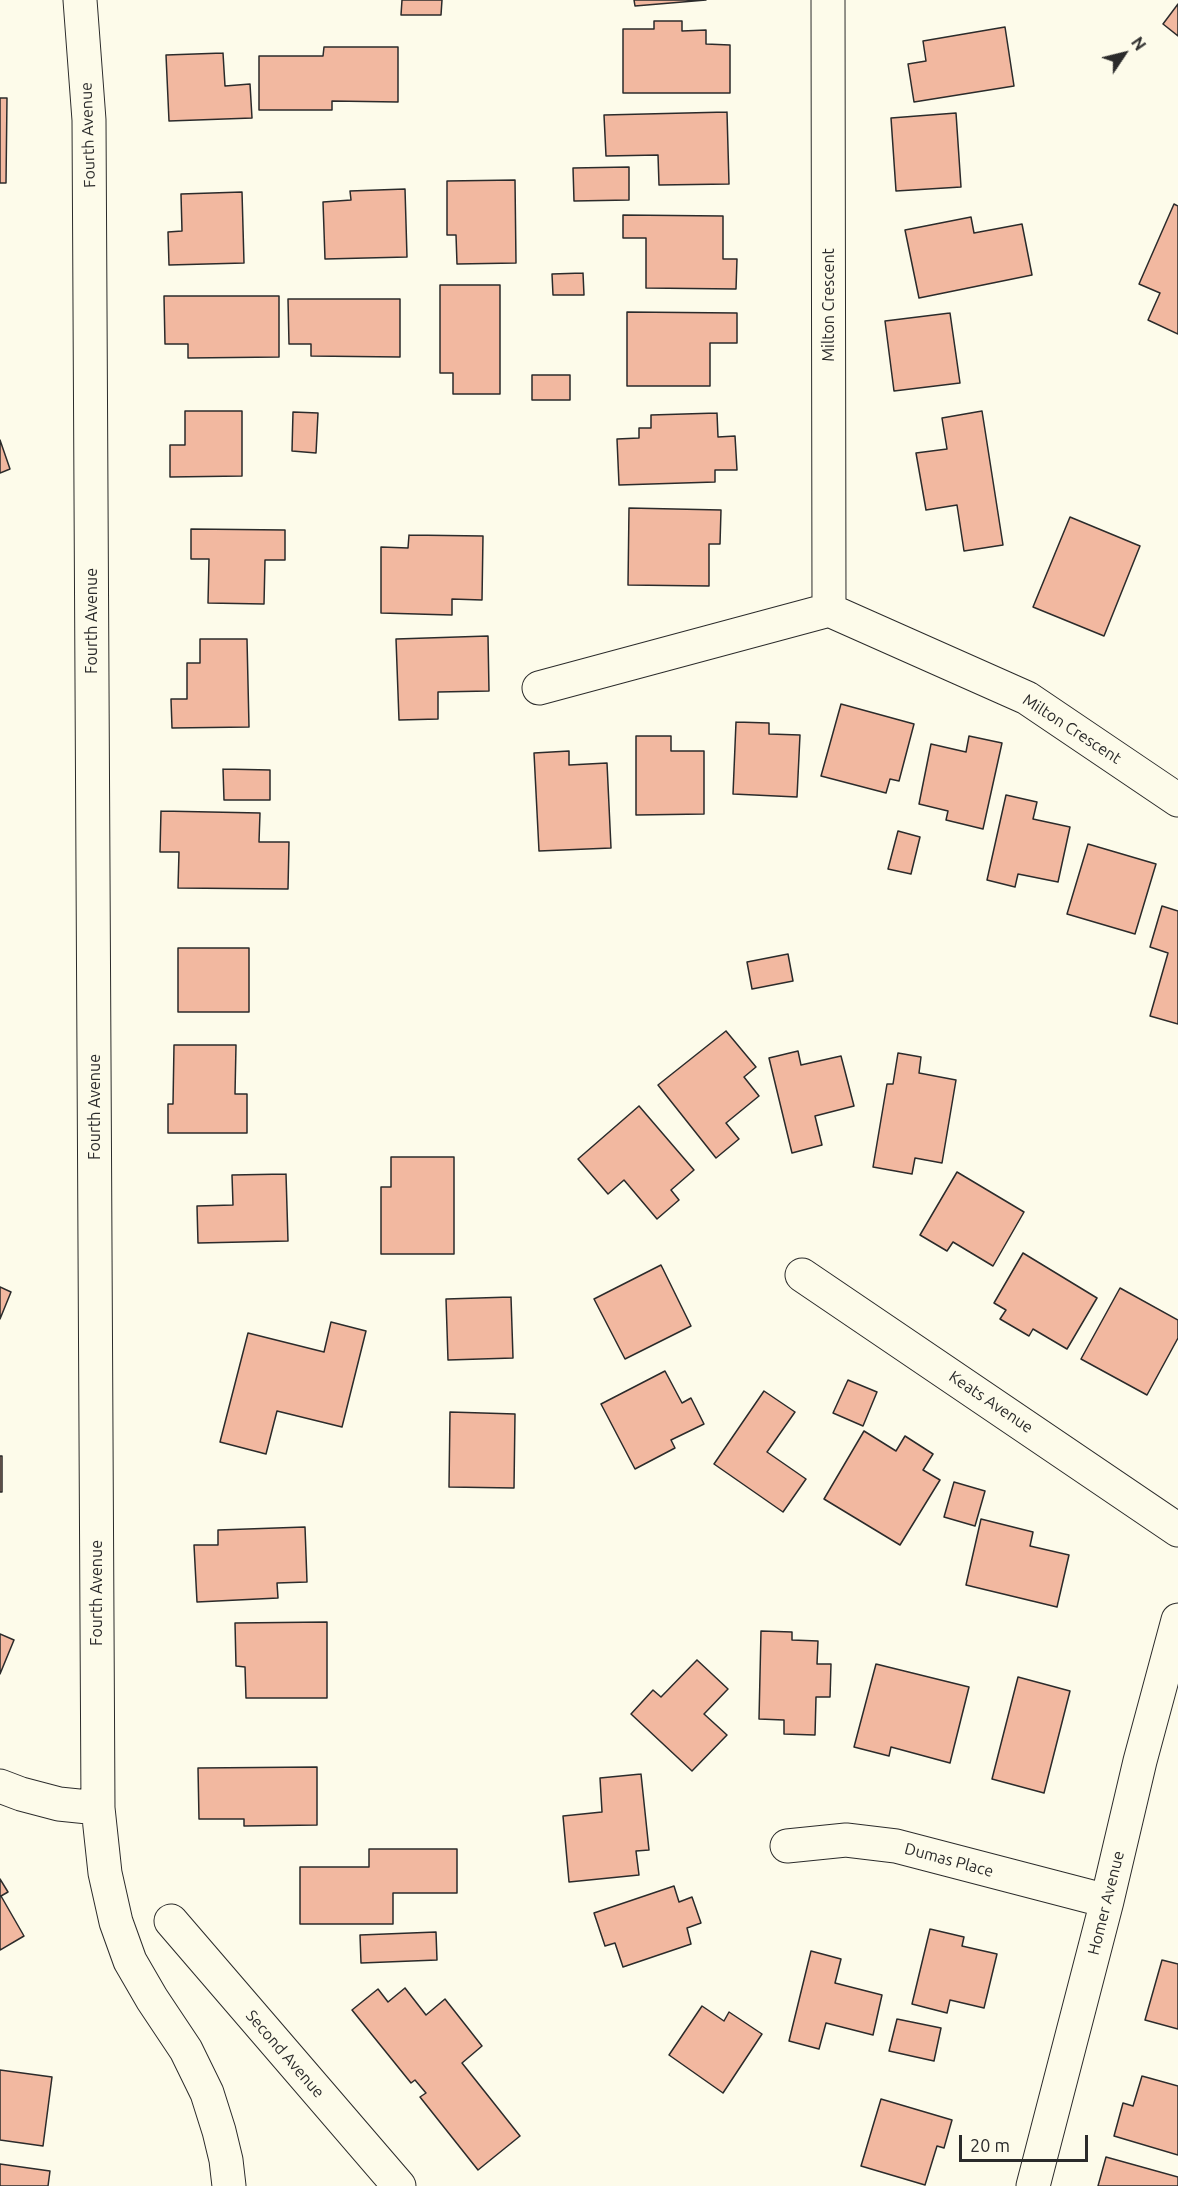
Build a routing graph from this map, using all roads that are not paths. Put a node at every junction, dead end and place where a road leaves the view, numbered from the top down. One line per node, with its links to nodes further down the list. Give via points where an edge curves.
1 (80, 0): 10 (street, Fourth Avenue, via 89,132)
2 (828, 0): 3 (street, Milton Crescent)
3 (829, 610): 4 (street); 5 (street, Milton Crescent, via 1028,698)
4 (539, 688)
5 (1178, 800)
6 (802, 1275): 7 (street, Keats Avenue)
7 (1178, 1530)
8 (1178, 1620): 12 (street, Homer Avenue)
9 (0, 1786): 10 (street, via 59,1804)
10 (98, 1808): 14 (street, Fourth Avenue, via 105,1873 116,1922 130,1961 186,2050 207,2093 226,2160)
11 (787, 1846): 12 (street, Dumas Place, via 846,1840 896,1846)
12 (1107, 1901): 16 (street, Homer Avenue)
13 (171, 1921): 15 (street, Second Avenue)
14 (229, 2186)
15 (399, 2186)
16 (1033, 2186)

